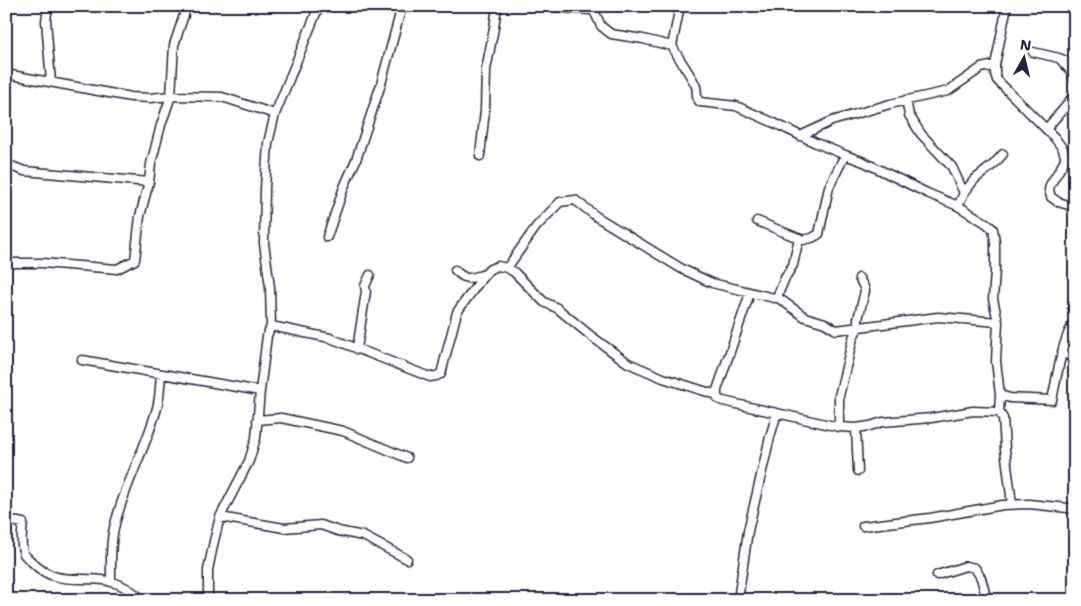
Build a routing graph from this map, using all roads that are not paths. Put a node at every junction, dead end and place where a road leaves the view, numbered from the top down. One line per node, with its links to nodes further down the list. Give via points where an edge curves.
1 (48, 6): 16 (street, via 46,20)
2 (187, 6): 18 (street, via 174,45)
3 (319, 6): 20 (street)
4 (402, 6): 32 (street, via 381,84)
5 (497, 6): 24 (street, via 486,70)
6 (546, 6): 9 (street, via 592,10 600,26 611,34)
7 (680, 6): 9 (street)
8 (1007, 6): 12 (street)
9 (672, 46): 22 (street, via 696,86 698,101 736,106)
10 (1033, 52): 11 (street)
11 (1059, 58): 13 (street); 15 (street)
12 (995, 65): 19 (street, via 981,68 948,91); 21 (street, via 997,80)
13 (1075, 66)
14 (6, 74): 16 (street)
15 (1075, 81)
16 (51, 82): 18 (street, via 131,96)
17 (1075, 93): 21 (street)
18 (171, 96): 20 (street, via 222,97); 27 (street, via 151,164)
19 (906, 100): 22 (street, via 832,122); 28 (street, via 909,115 921,134 952,167)
20 (275, 114): 44 (street, via 268,143 265,188 264,243)
21 (1046, 129): 30 (street, via 1063,149 1065,157 1050,185 1051,197)
22 (800, 136): 25 (street)
23 (1003, 154): 28 (street)
24 (480, 156)
25 (845, 156): 29 (street); 33 (street, via 829,187 818,234 803,240)
26 (6, 164): 27 (street, via 24,171)
27 (149, 182): 34 (street, via 134,260 117,269 42,263)
28 (964, 193): 29 (street)
29 (958, 206): 43 (street, via 993,229 993,299)
30 (1075, 206)
31 (757, 221): 33 (street)
32 (327, 237)
33 (799, 238): 41 (street, via 793,265)
34 (6, 264)
35 (506, 268): 37 (street, via 498,266); 40 (street, via 536,227 560,202 574,200 682,269 712,284); 52 (street, via 544,302 557,308 628,363)
36 (455, 270): 37 (street, via 468,278)
37 (485, 274): 46 (street, via 457,312 441,374 430,376)
38 (370, 275): 46 (street, via 365,286)
39 (859, 278): 45 (street, via 865,291)
40 (750, 293): 41 (street); 52 (street)
41 (777, 297): 45 (street, via 805,317 836,330)
42 (1075, 321): 47 (street)
43 (998, 322): 45 (street, via 938,317); 53 (street, via 996,361)
44 (271, 326): 46 (street, via 330,338); 51 (street)
45 (858, 327): 57 (street, via 839,396)
46 (357, 348)
47 (1063, 351): 49 (street); 53 (street, via 1052,400)
48 (82, 360): 50 (street)
49 (1075, 360)
50 (161, 374): 51 (street); 68 (street, via 149,433 114,526)
51 (260, 391): 56 (street)
52 (717, 395): 55 (street, via 723,401)
53 (1000, 395): 54 (street)
54 (999, 412): 58 (street, via 883,422); 61 (street, via 1003,418)
55 (777, 413): 57 (street); 71 (street, via 748,531)
56 (257, 420): 59 (street, via 280,418 343,431); 63 (street, via 256,438 249,460)
57 (839, 427): 58 (street)
58 (856, 428): 60 (street)
59 (407, 458)
60 (858, 471)
61 (1012, 504): 62 (street); 65 (street)
62 (1075, 509)
63 (220, 517): 66 (street, via 284,528 321,525 363,536); 70 (street, via 208,570)
64 (6, 520): 68 (street, via 23,523 24,553 47,574)
65 (863, 526)
66 (407, 559)
67 (937, 575): 72 (street, via 966,566 975,568)
68 (111, 582): 69 (street, via 134,592)
69 (142, 600)
70 (208, 600)
71 (738, 600)
72 (987, 600)

